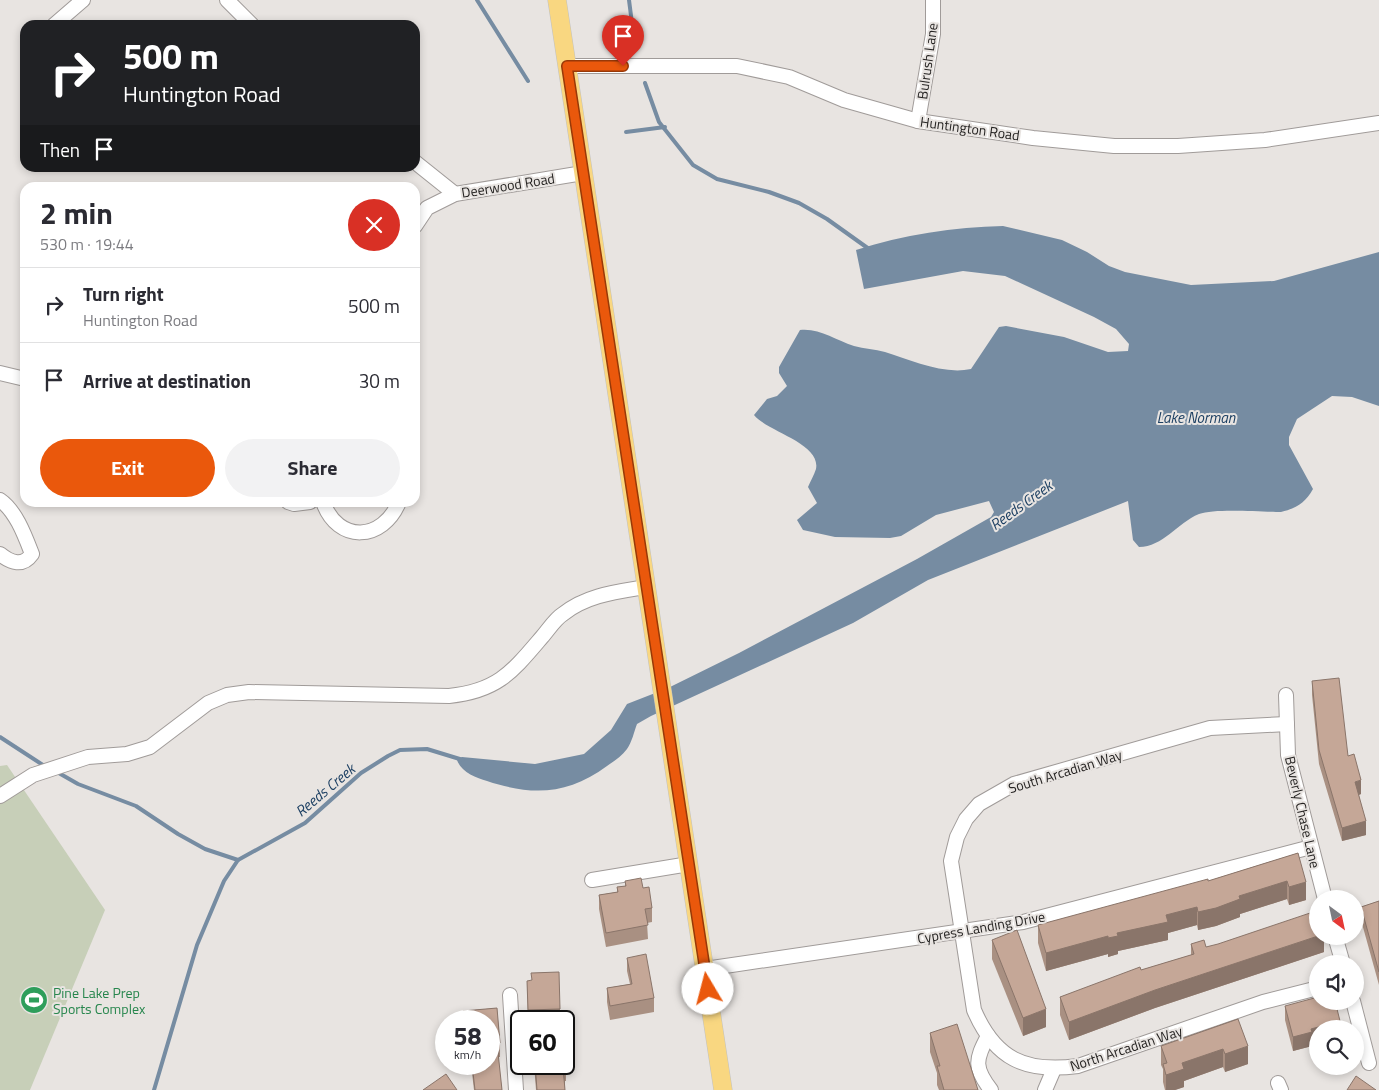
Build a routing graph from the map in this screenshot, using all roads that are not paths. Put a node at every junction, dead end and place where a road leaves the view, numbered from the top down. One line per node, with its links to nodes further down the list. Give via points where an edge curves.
1 (83, 0): 5 (street)
2 (227, 0): 6 (street)
3 (557, 0): 7 (main road)
4 (932, 0): 8 (street, Bulrush Lane, via 933,34)
5 (60, 20)
6 (247, 20)
7 (567, 66): 8 (street, Huntington Road, via 737,66 789,78 844,100); 11 (main road)
8 (918, 121): 9 (street, Huntington Road, via 1114,146 1178,146 1265,140)
9 (1379, 124)
10 (420, 166): 12 (street)
11 (583, 173): 12 (street, Deerwood Road); 20 (main road)
12 (455, 194): 13 (street, Deerwood Road, via 427,208)
13 (420, 218)
14 (0, 373): 15 (street)
15 (20, 378)
16 (0, 500): 19 (street, via 16,520 32,554 20,563 8,561)
17 (326, 507): 18 (street, via 339,527 362,532 373,530 390,519)
18 (396, 507)
19 (0, 554)
20 (646, 587): 23 (street, via 601,594 582,601 561,614 517,667 474,693 449,696 249,692 227,695 208,703 150,747 127,754 88,757 33,775); 25 (main road)
21 (1286, 695): 22 (street, Beverly Chase Lane)
22 (1287, 724): 24 (street, Beverly Chase Lane, via 1288,755); 28 (street, South Arcadian Way, via 1210,728 1014,784 993,794 966,819 951,861)
23 (0, 796)
24 (1311, 847): 27 (street, Beverly Chase Lane); 28 (street, Cypress Landing Drive, via 1023,922)
25 (689, 864): 26 (street); 29 (main road)
26 (592, 880)
27 (1323, 890)
28 (960, 931): 29 (street, Cypress Landing Drive); 33 (street, North Arcadian Way, via 974,1010)
29 (705, 969): 37 (main road)
30 (1309, 990): 35 (street, North Arcadian Way, via 1263,1002 1078,1066)
31 (510, 995): 36 (street)
32 (1355, 1010): 34 (street)
33 (988, 1036): 35 (street, North Arcadian Way, via 1012,1058 1034,1067); 38 (street, via 978,1054 978,1068)
34 (1369, 1063)
35 (1054, 1070): 39 (street)
36 (516, 1090)
37 (723, 1090)
38 (991, 1090)
39 (1045, 1090)

